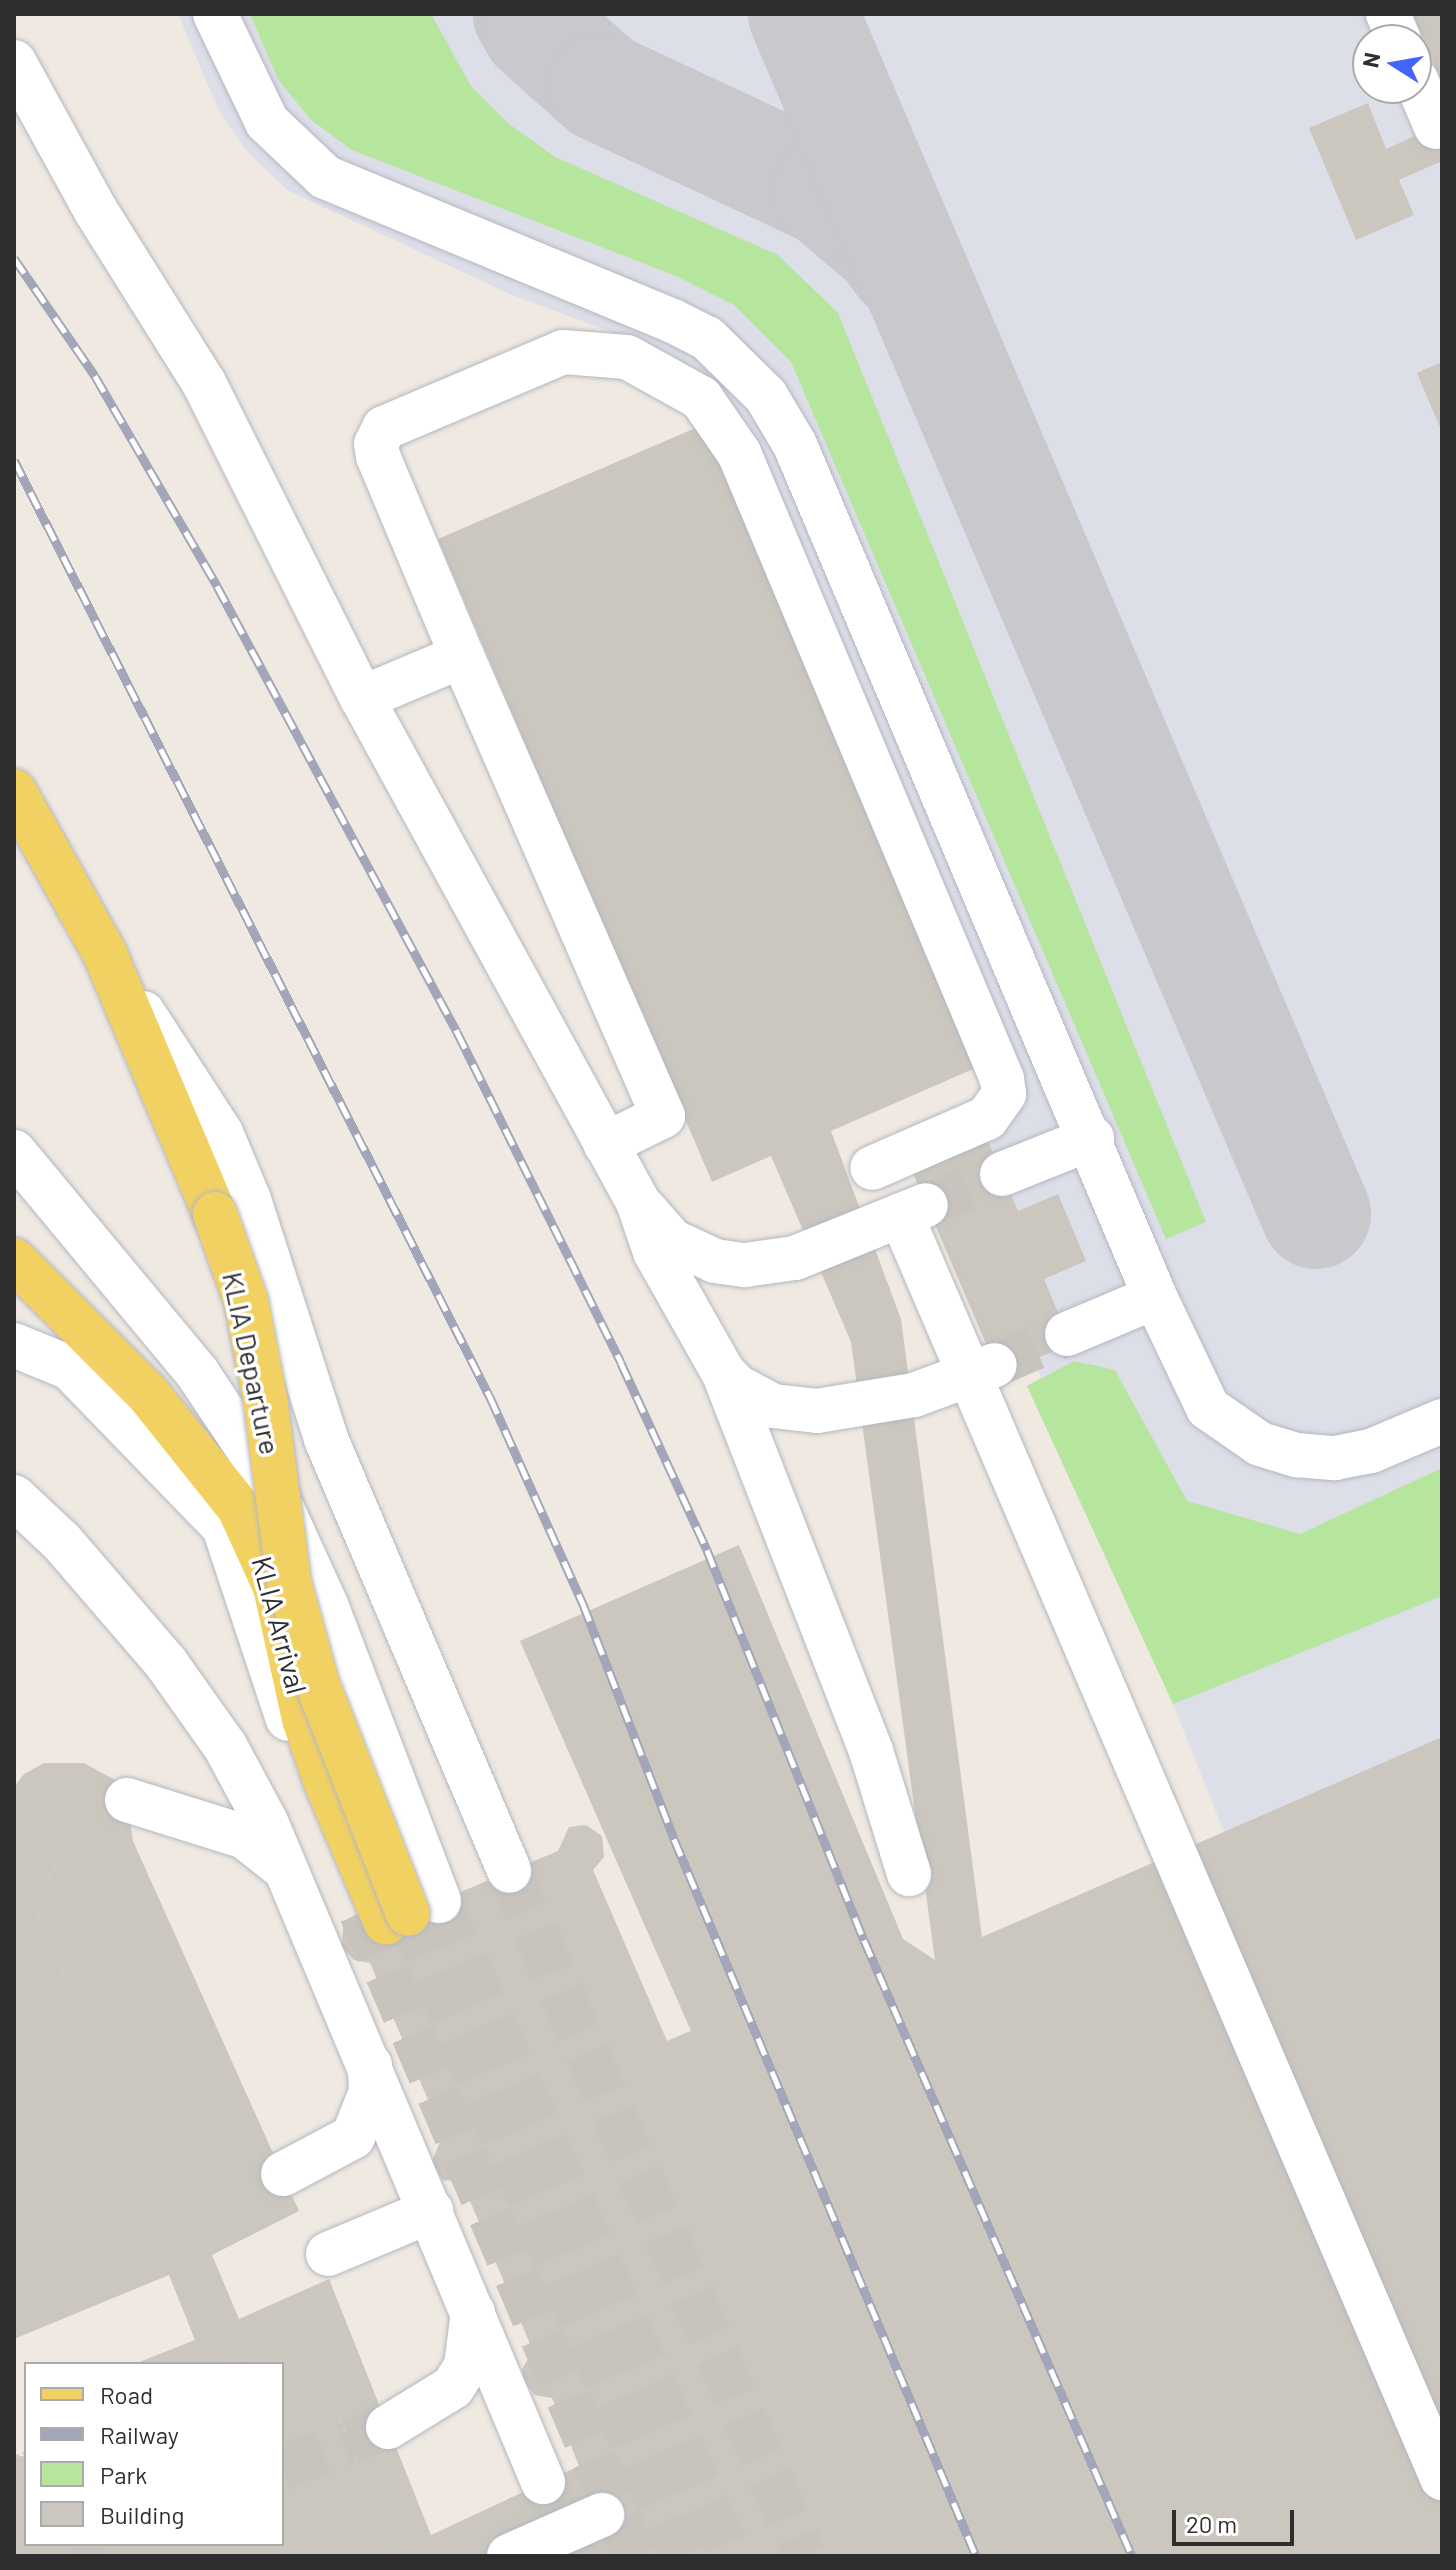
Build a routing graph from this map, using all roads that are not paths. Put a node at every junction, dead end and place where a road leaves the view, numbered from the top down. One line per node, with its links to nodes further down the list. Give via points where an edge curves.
1 (215, 14): 9 (street, via 267,122 325,177 696,332 766,396 795,445)
2 (14, 62): 6 (street, via 96,211 204,383)
3 (1426, 104): 4 (street)
4 (1436, 127)
5 (462, 656): 6 (street); 10 (street, via 663,1116); 12 (street, via 378,456 376,444 384,428 563,352 627,357 701,398 739,453 1002,1079 1004,1094 987,1118)
6 (362, 698): 10 (street)
7 (14, 791): 8 (main road, KLIA Departure)
8 (105, 954): 25 (street, via 221,1133 276,1275 331,1453); 27 (main road, KLIA Departure, bridge, via 215,1214 246,1301 289,1582)
9 (1092, 1138): 13 (street); 16 (street)
10 (606, 1144): 14 (street)
11 (14, 1152): 27 (street, via 198,1374 269,1480 326,1605)
12 (872, 1168)
13 (1002, 1174)
14 (638, 1202): 19 (street, via 672,1241 715,1261 745,1265 795,1258 914,1210); 20 (street, via 655,1252)
15 (14, 1260): 27 (main road, KLIA Arrival, via 148,1394 239,1508 275,1587 304,1719 325,1780)
16 (1155, 1297): 17 (street); 21 (street, via 1208,1408 1260,1444 1297,1455 1335,1458 1371,1451)
17 (1067, 1334)
18 (14, 1345): 27 (street, via 70,1368 224,1527 285,1711)
19 (982, 1370): 20 (street, via 914,1395 817,1411 773,1406 736,1386); 34 (street)
20 (723, 1372): 24 (street, via 871,1751)
21 (1442, 1421)
22 (14, 1497): 26 (street, via 71,1552 166,1663 225,1746)
23 (127, 1800): 26 (street, via 245,1837)
24 (903, 1858)
25 (509, 1871)
26 (291, 1876): 28 (street)
27 (398, 1912)
28 (370, 2065): 29 (street, via 371,2092 353,2137); 30 (street)
29 (283, 2174)
30 (431, 2211): 31 (street); 32 (street)
31 (328, 2254)
32 (473, 2312): 33 (street, via 466,2366 453,2387); 35 (street)
33 (388, 2427)
34 (1442, 2478)
35 (543, 2482)
36 (602, 2515): 37 (street, bridge)
37 (509, 2556)

